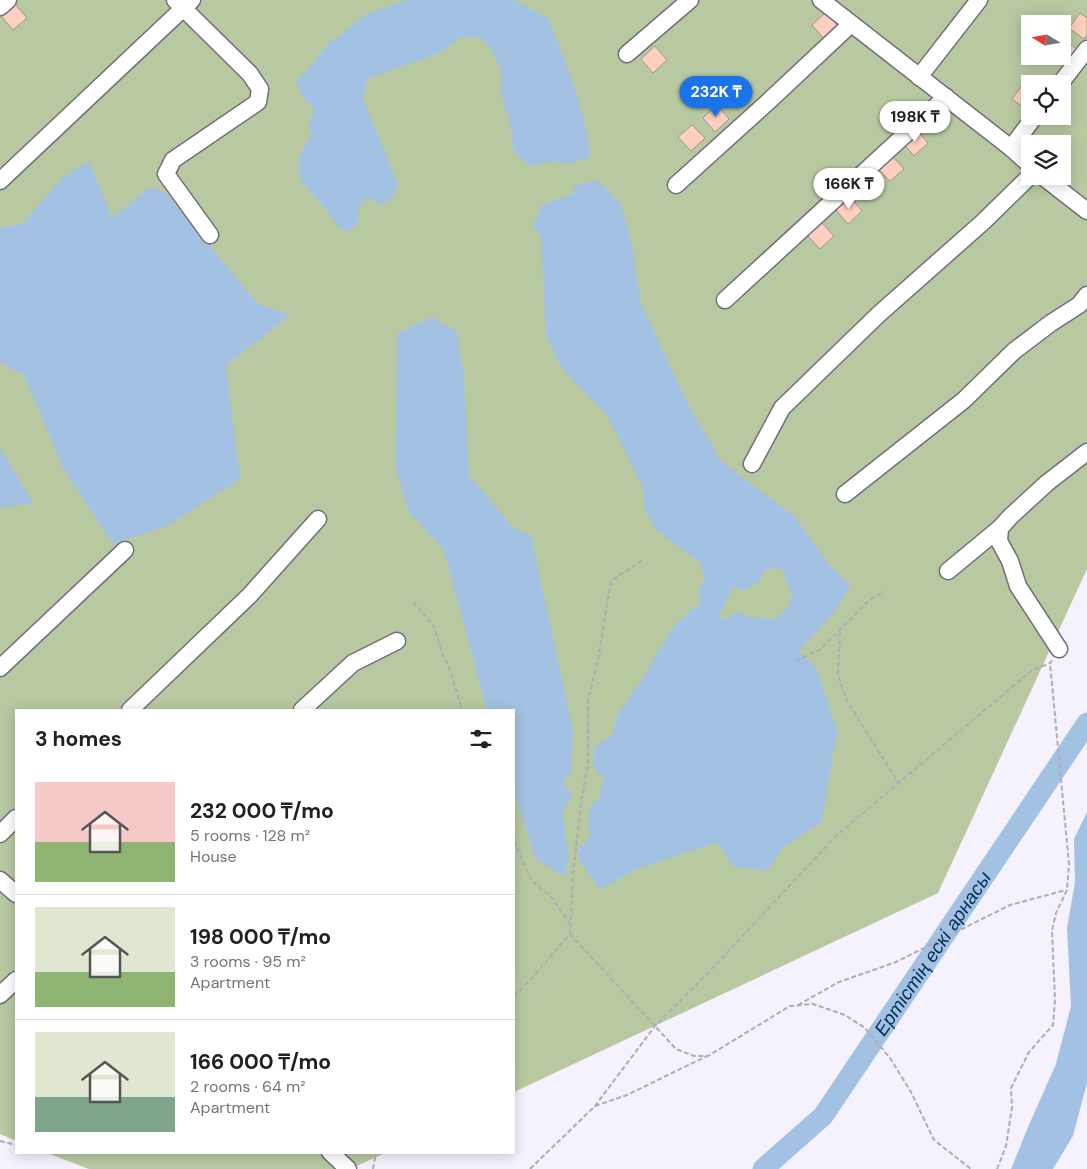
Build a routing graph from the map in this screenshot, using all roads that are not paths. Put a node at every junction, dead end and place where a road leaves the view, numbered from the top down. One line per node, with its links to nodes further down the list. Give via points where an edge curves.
1 (8, 0): 6 (street)
2 (690, 0): 9 (street)
3 (979, 0): 11 (street)
4 (823, 1): 7 (street)
5 (183, 3): 16 (street); 21 (street, via 250,74 260,89 258,102 173,160 166,174)
6 (0, 7)
7 (851, 24): 11 (street); 17 (street)
8 (1087, 49): 10 (street)
9 (627, 54)
10 (1067, 75)
11 (919, 77): 12 (street)
12 (946, 97): 14 (street); 23 (street)
13 (1028, 125): 14 (street)
14 (1011, 148): 15 (street)
15 (1021, 157)
16 (0, 181)
17 (676, 185)
18 (1021, 185): 25 (street, via 782,408)
19 (1054, 185): 20 (street)
20 (1087, 211)
21 (210, 235)
22 (1087, 295): 26 (street, via 1079,305 1014,351 964,400)
23 (724, 300)
24 (1087, 452): 28 (street, via 1047,483)
25 (752, 464)
26 (845, 494)
27 (318, 520): 34 (street, via 250,595)
28 (1000, 528): 30 (street); 32 (street, via 999,541 1018,586)
29 (125, 550): 33 (street)
30 (948, 571)
31 (398, 641): 35 (street, via 353,663)
32 (1059, 649)
33 (0, 668)
34 (131, 709)
35 (303, 709)
36 (15, 819): 37 (street)
37 (0, 834)
38 (0, 880): 39 (street)
39 (15, 893)
40 (15, 981): 41 (street)
41 (0, 995)
42 (332, 1154): 43 (street)
43 (348, 1169)

